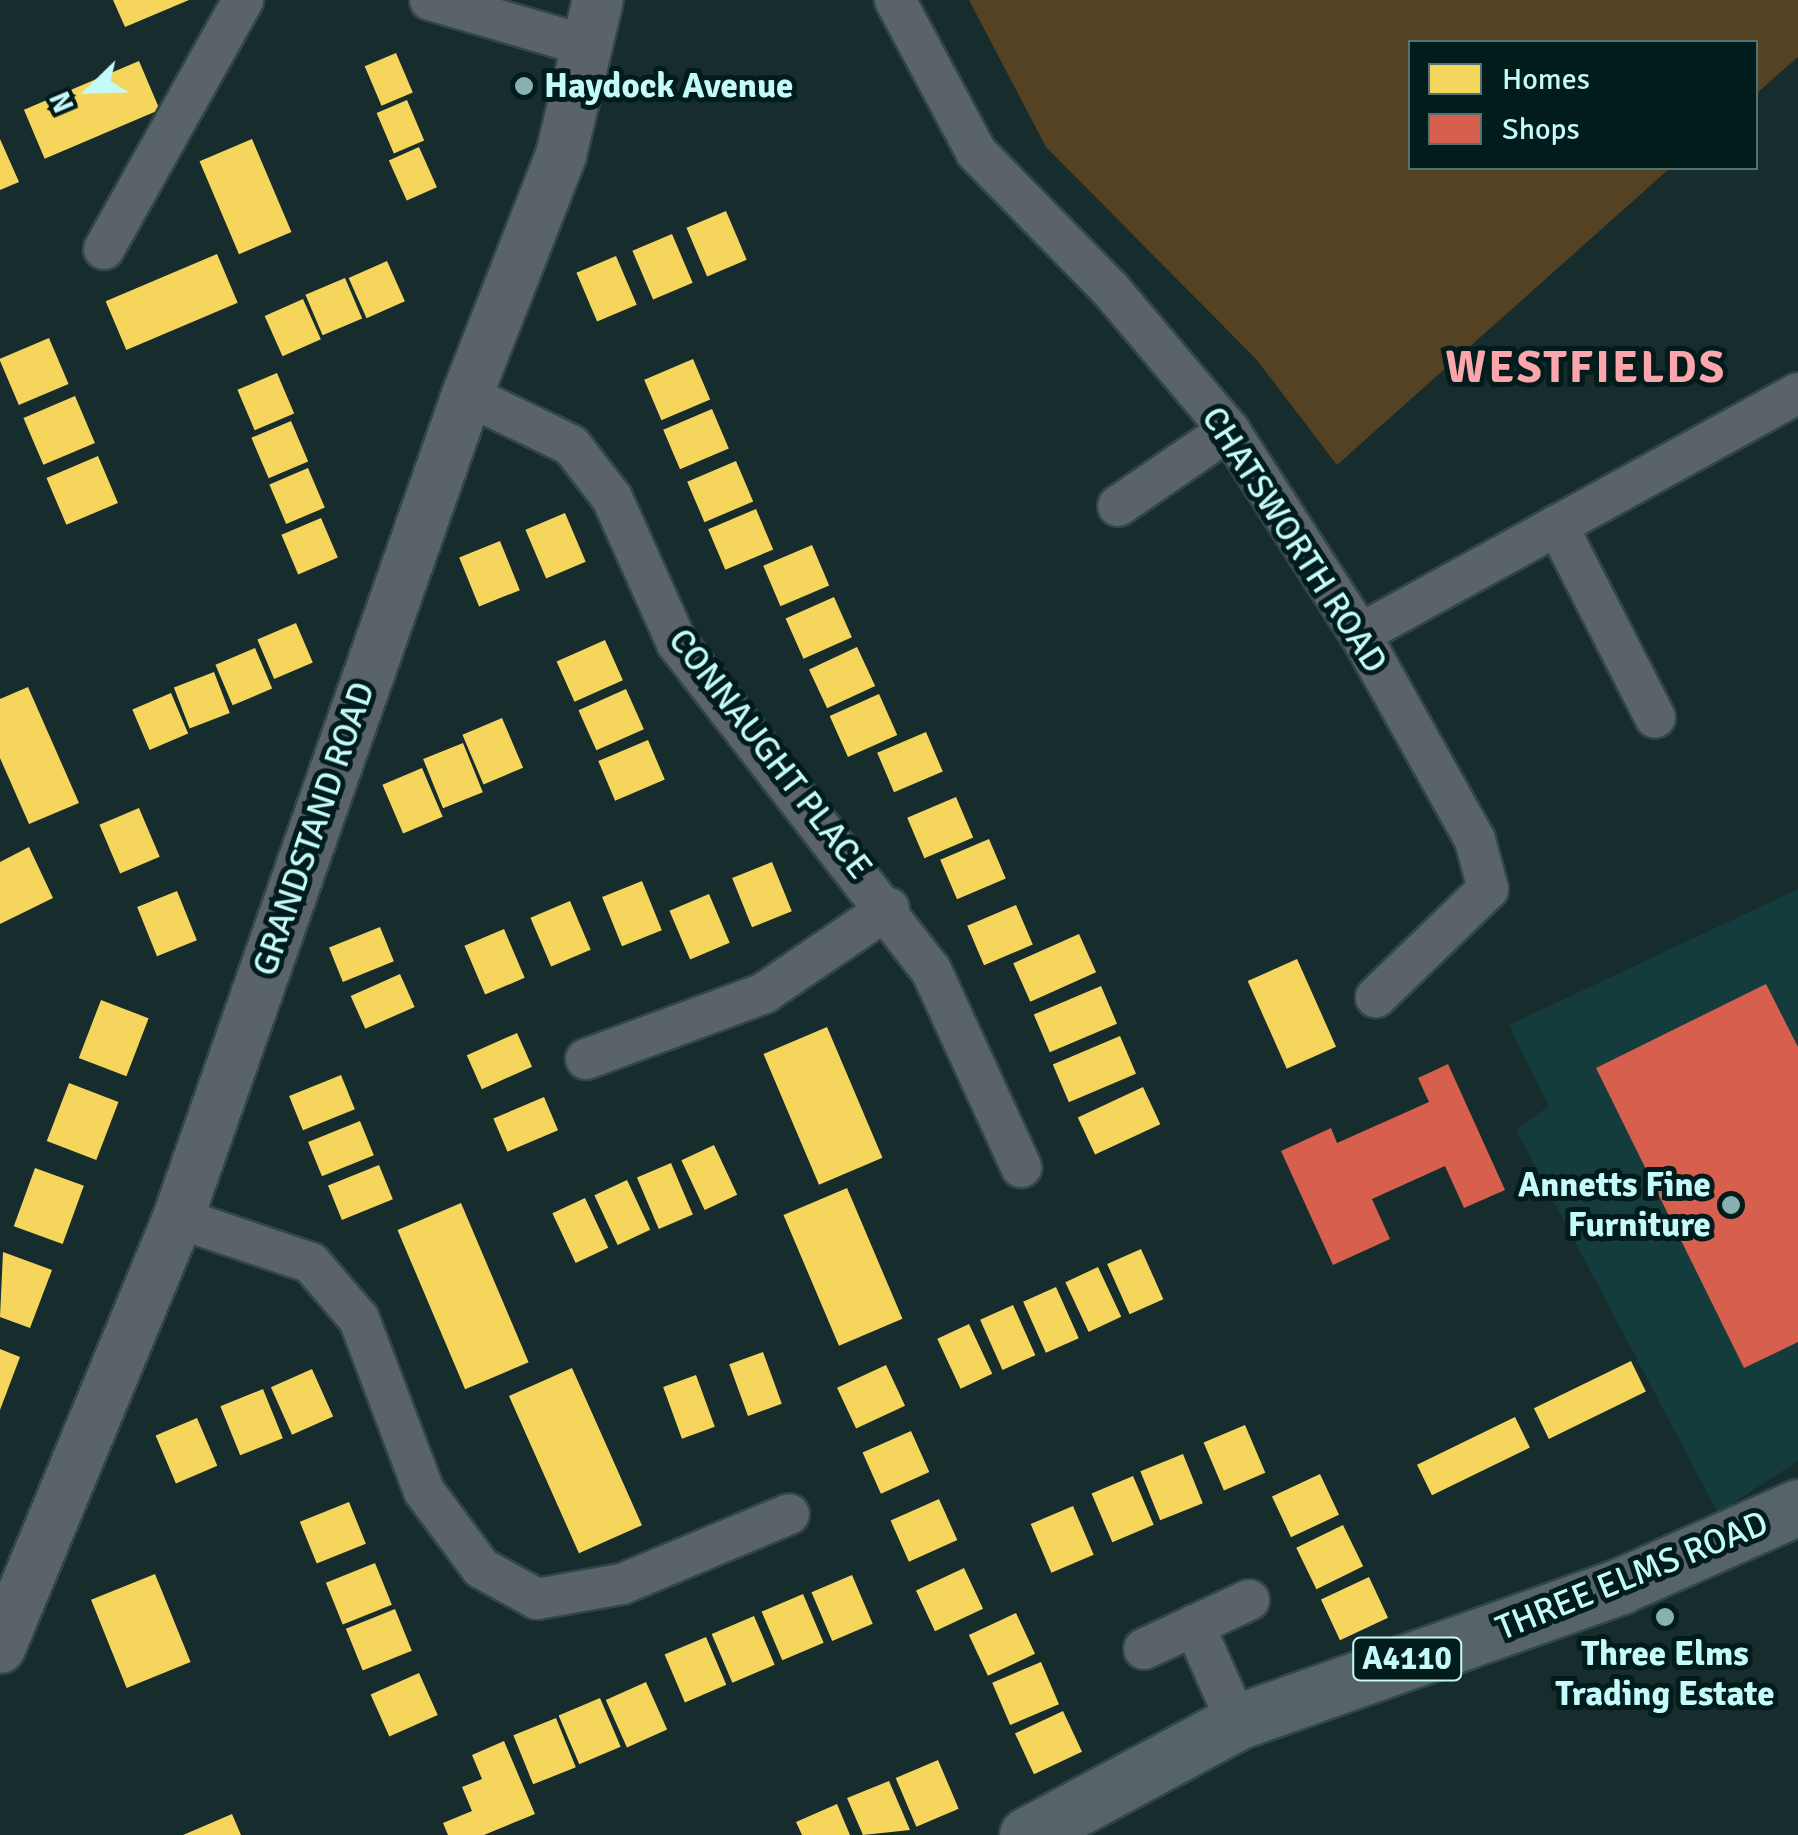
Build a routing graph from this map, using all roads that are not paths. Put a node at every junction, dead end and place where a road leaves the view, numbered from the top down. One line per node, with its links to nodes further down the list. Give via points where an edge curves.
1 (243, 0): 5 (street)
2 (430, 0): 4 (street)
3 (895, 0): 8 (street, CHATSWORTH ROAD, via 976,152 1038,226 1112,290)
4 (595, 24): 7 (street, GRANDSTAND ROAD, via 561,154)
5 (104, 249)
6 (1798, 393): 10 (street)
7 (467, 395): 13 (street, CONNAUGHT PLACE, via 571,444 612,498 677,643); 17 (street, GRANDSTAND ROAD)
8 (1229, 430): 9 (street); 11 (street, CHATSWORTH ROAD)
9 (1118, 506)
10 (1557, 525): 11 (street); 12 (street)
11 (1360, 634): 14 (street, CHATSWORTH ROAD, via 1474,840 1488,890)
12 (1655, 717)
13 (888, 908): 15 (street, via 764,993); 16 (street, CONNAUGHT PLACE, via 931,970)
14 (1376, 997)
15 (586, 1059)
16 (1021, 1166)
17 (178, 1218): 19 (street, via 310,1262 359,1319 424,1491 481,1568 537,1599 622,1584); 22 (street, GRANDSTAND ROAD)
18 (1798, 1507): 24 (main road, THREE ELMS ROAD / A4110, via 1620,1586)
19 (789, 1514)
20 (1249, 1600): 21 (street)
21 (1194, 1625): 23 (street); 24 (street)
22 (0, 1648)
23 (1144, 1649)
24 (1237, 1722): 25 (main road, THREE ELMS ROAD / A4110)
25 (1027, 1835)

